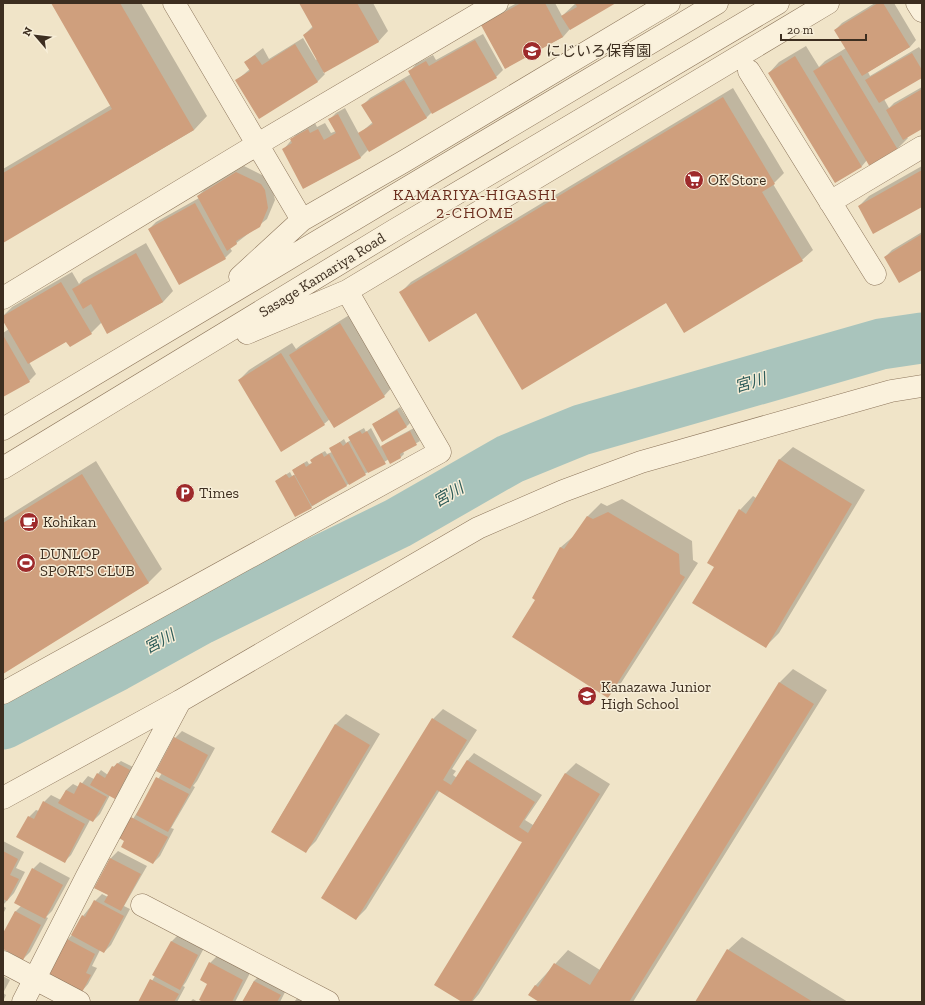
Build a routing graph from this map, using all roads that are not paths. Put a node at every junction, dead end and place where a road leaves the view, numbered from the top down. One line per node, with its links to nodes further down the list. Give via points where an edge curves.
1 (174, 3): 10 (street)
2 (497, 3): 10 (street)
3 (669, 3): 13 (street)
4 (717, 3): 17 (street, Sasage Kamariya Road)
5 (778, 3): 18 (street, Sasage Kamariya Road, via 393,231)
6 (828, 3): 15 (street)
7 (917, 3): 8 (street)
8 (922, 11)
9 (749, 71): 12 (street)
10 (258, 144): 13 (street); 16 (street)
11 (922, 147): 12 (street)
12 (830, 202): 14 (street)
13 (302, 220): 17 (street)
14 (875, 274)
15 (347, 291): 18 (street); 22 (street, via 440,452)
16 (3, 298)
17 (207, 307): 20 (street, Sasage Kamariya Road)
18 (184, 359): 21 (street, Sasage Kamariya Road)
19 (922, 386): 23 (street, via 891,390 641,462 563,491 478,528)
20 (3, 429)
21 (3, 468)
22 (3, 693)
23 (180, 701): 24 (street); 27 (street)
24 (3, 798)
25 (142, 905): 30 (street)
26 (3, 962): 27 (street)
27 (35, 979): 28 (street); 29 (street)
28 (23, 1002)
29 (79, 1002)
30 (328, 1002)

